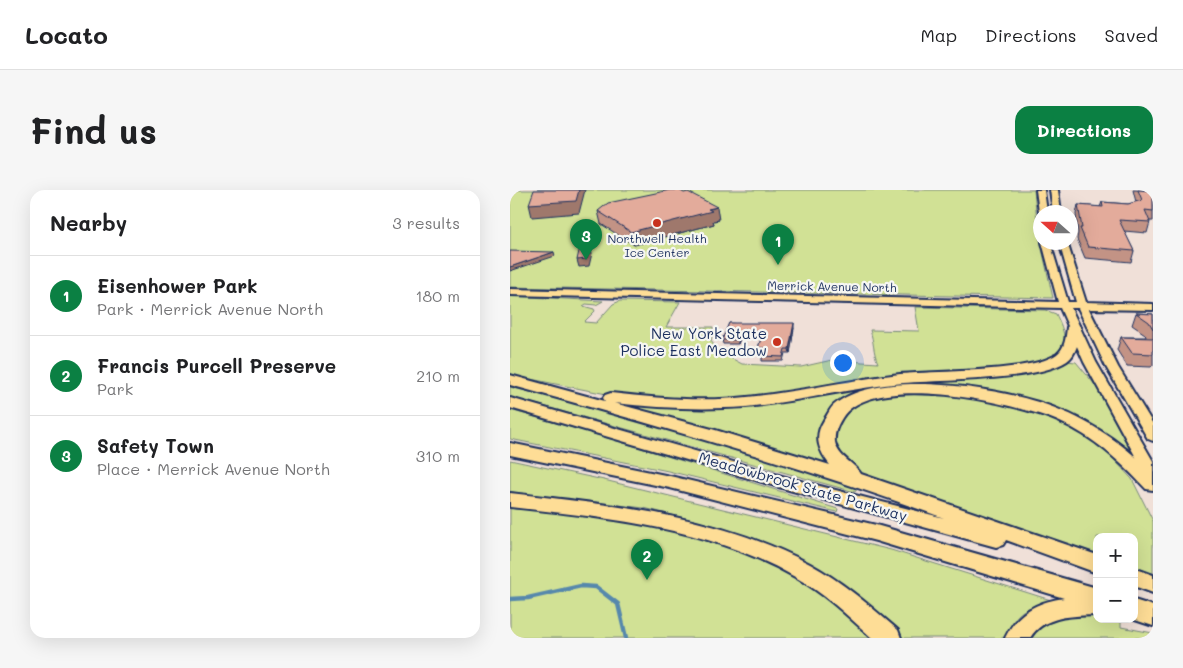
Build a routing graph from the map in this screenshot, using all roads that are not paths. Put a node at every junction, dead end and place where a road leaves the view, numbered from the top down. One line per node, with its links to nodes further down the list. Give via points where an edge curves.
1 (1040, 190): 3 (main road)
2 (1054, 190): 4 (main road)
3 (1042, 205)
4 (1056, 205)
5 (1048, 250): 8 (main road)
6 (1064, 250): 9 (main road)
7 (510, 292): 8 (main road, Merrick Avenue North)
8 (1064, 305): 9 (main road, Merrick Avenue North); 11 (main road)
9 (1082, 305): 10 (main road, Merrick Avenue North); 15 (main road, via 1116,374)
10 (1153, 307)
11 (1074, 326): 13 (highway, via 1072,343 1063,357 1046,365 1021,370 900,379 772,398 695,404 641,403); 17 (main road)
12 (510, 380): 13 (highway)
13 (540, 387): 18 (highway)
14 (510, 403): 22 (highway, Meadowbrook State Parkway, via 789,484)
15 (1153, 436)
16 (510, 449): 25 (highway, Meadowbrook State Parkway, via 670,482 876,533)
17 (1153, 474)
18 (859, 480): 19 (highway, via 836,462 829,451 827,430 835,414 859,397 928,388 1004,398 1063,417 1111,444); 21 (highway)
19 (1153, 484)
20 (510, 500): 29 (highway, via 628,513 705,530 756,547 818,578)
21 (1093, 563)
22 (1093, 567)
23 (1138, 579): 24 (highway)
24 (1153, 585)
25 (1093, 597)
26 (1093, 605): 30 (highway, via 1042,612 1026,623)
27 (1138, 611): 28 (highway)
28 (1153, 616)
29 (889, 638)
30 (1016, 638)

